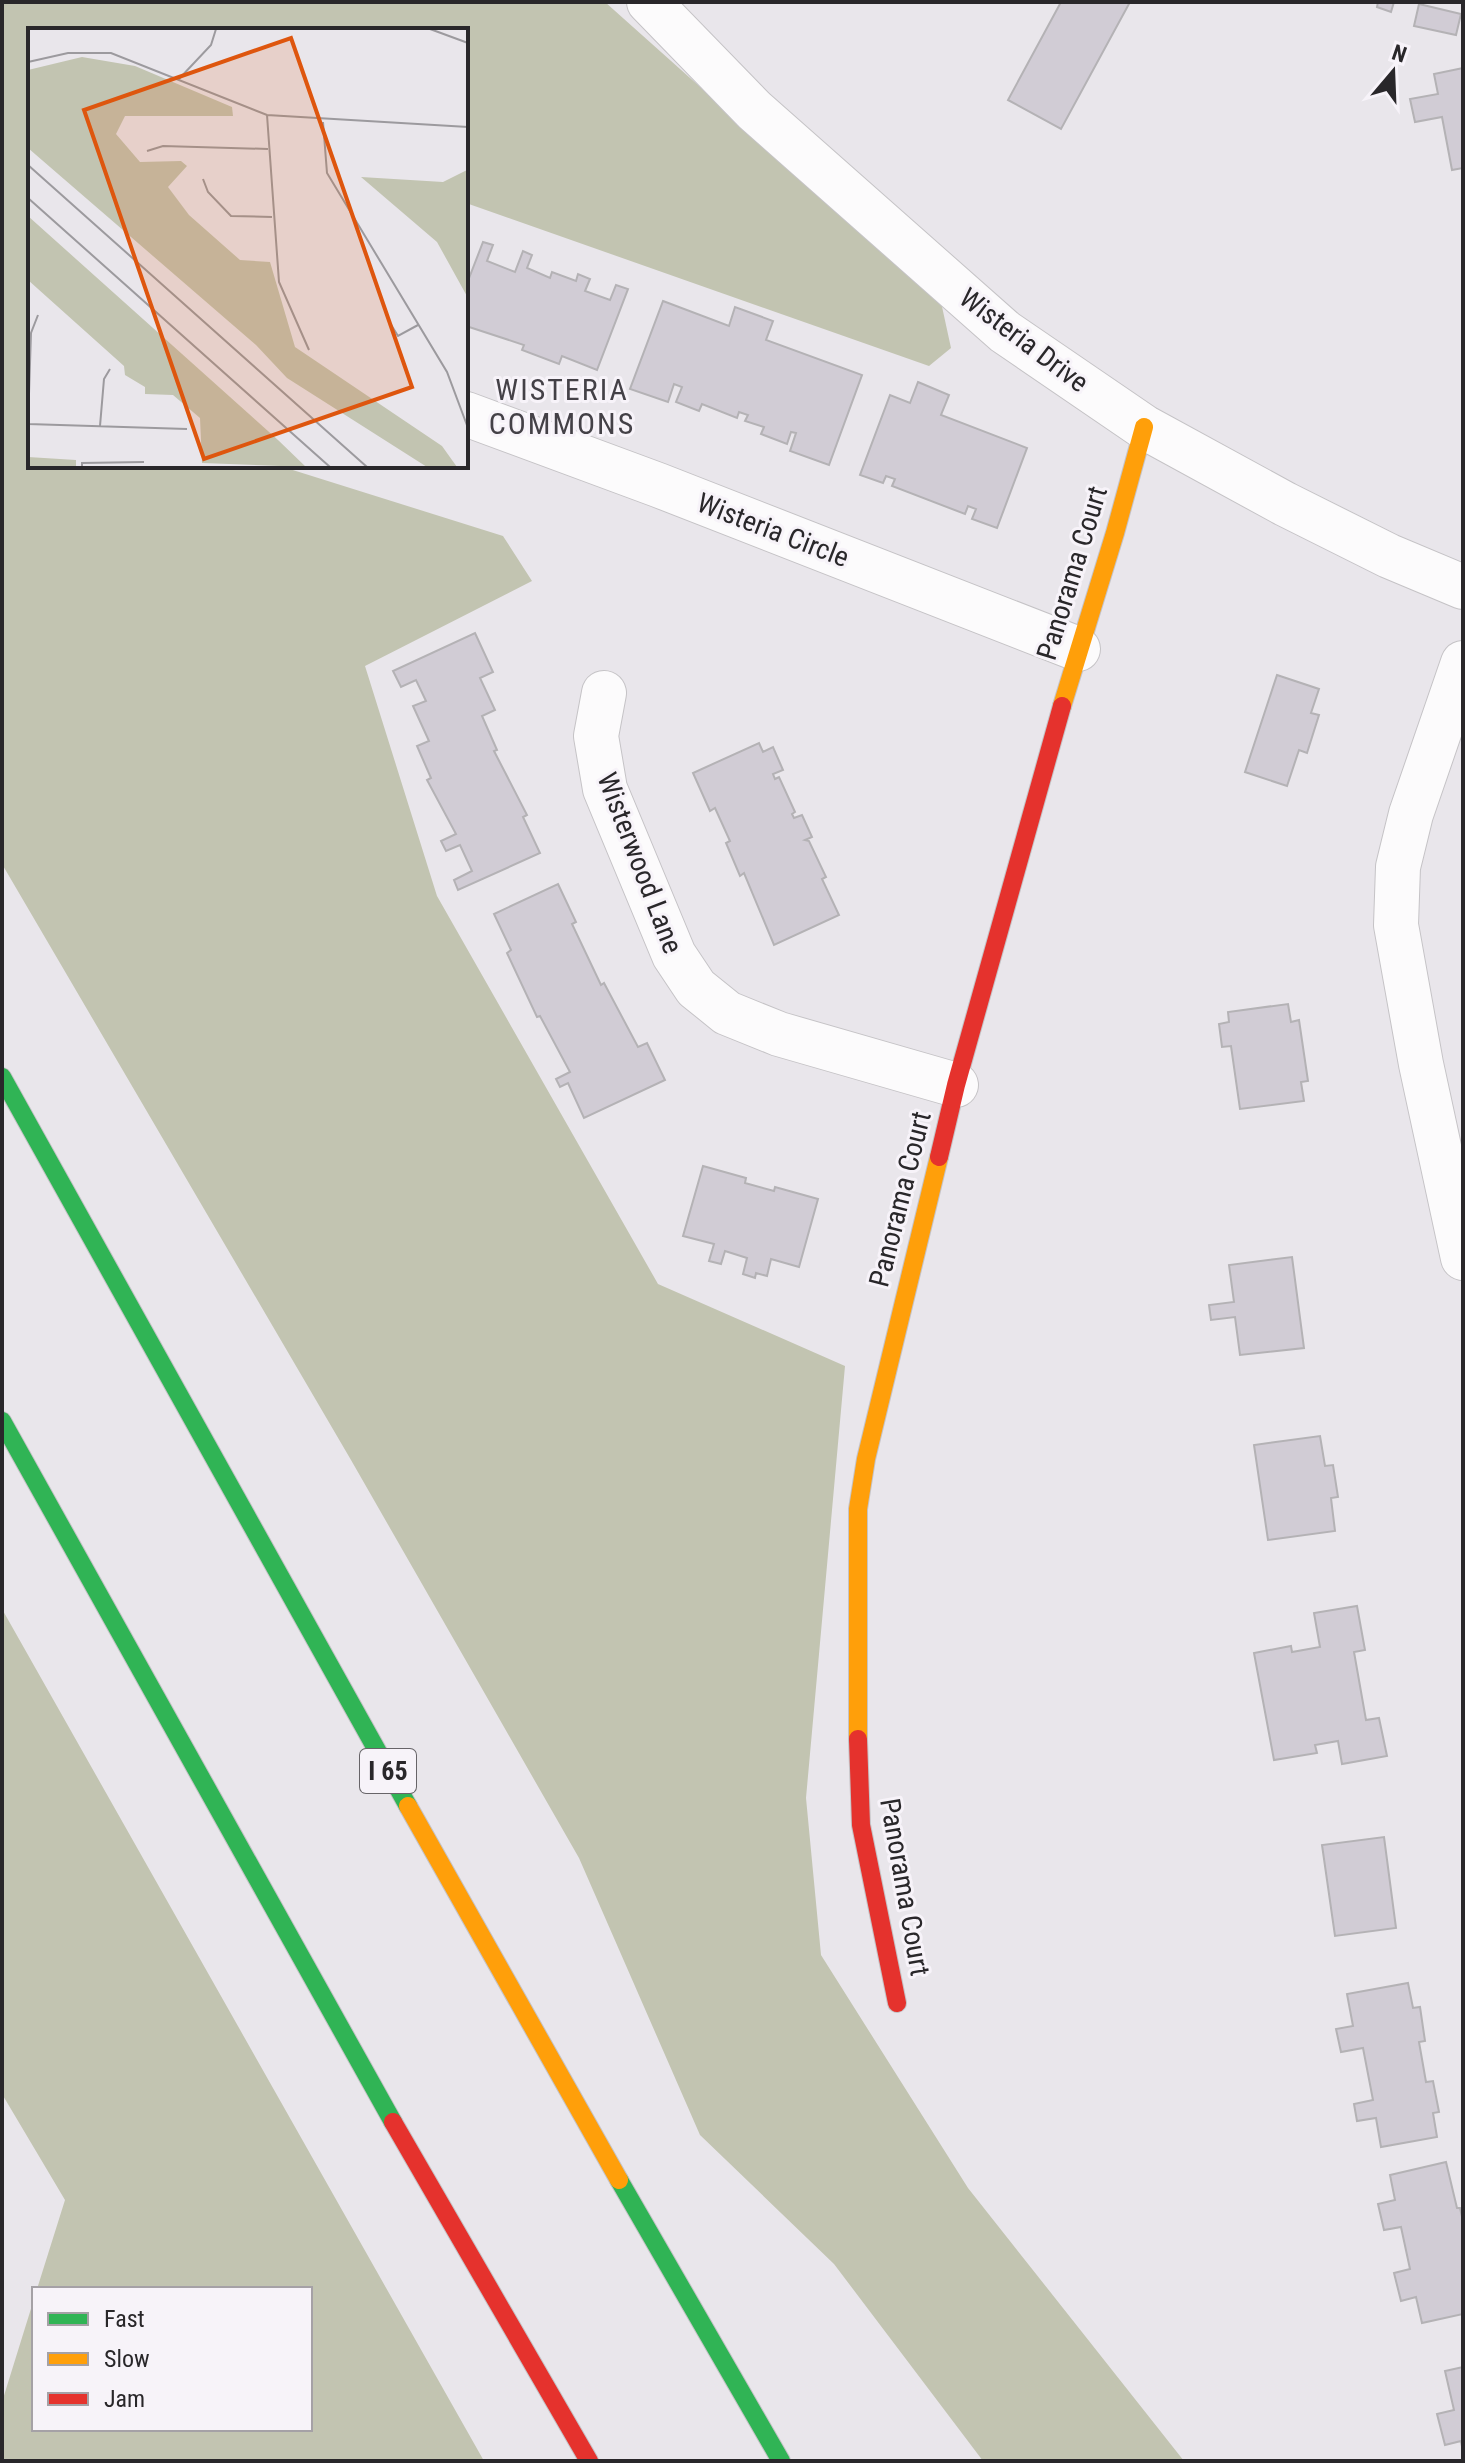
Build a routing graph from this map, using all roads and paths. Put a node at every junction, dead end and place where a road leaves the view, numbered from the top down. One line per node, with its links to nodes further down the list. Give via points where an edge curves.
1 (664, 7): 3 (street, Wisteria Drive, via 754,110 1005,332)
2 (468, 415): 5 (street, Wisteria Circle)
3 (1144, 427): 4 (street, Wisteria Drive, via 1285,504); 5 (main road, Panorama Court)
4 (1463, 587)
5 (1078, 649): 9 (main road, Panorama Court)
6 (1463, 663): 10 (street, via 1411,814 1398,867 1396,925)
7 (604, 693): 9 (street, Wisterwood Lane, via 596,736 605,789 674,955 696,988 727,1013 779,1034)
8 (2, 1077): 14 (main road, I 65, via 518,2004)
9 (956, 1085): 12 (main road, Panorama Court, via 858,1509 861,1825)
10 (1463, 1258)
11 (2, 1421): 13 (main road)
12 (897, 2003)
13 (589, 2461)
14 (781, 2461)

